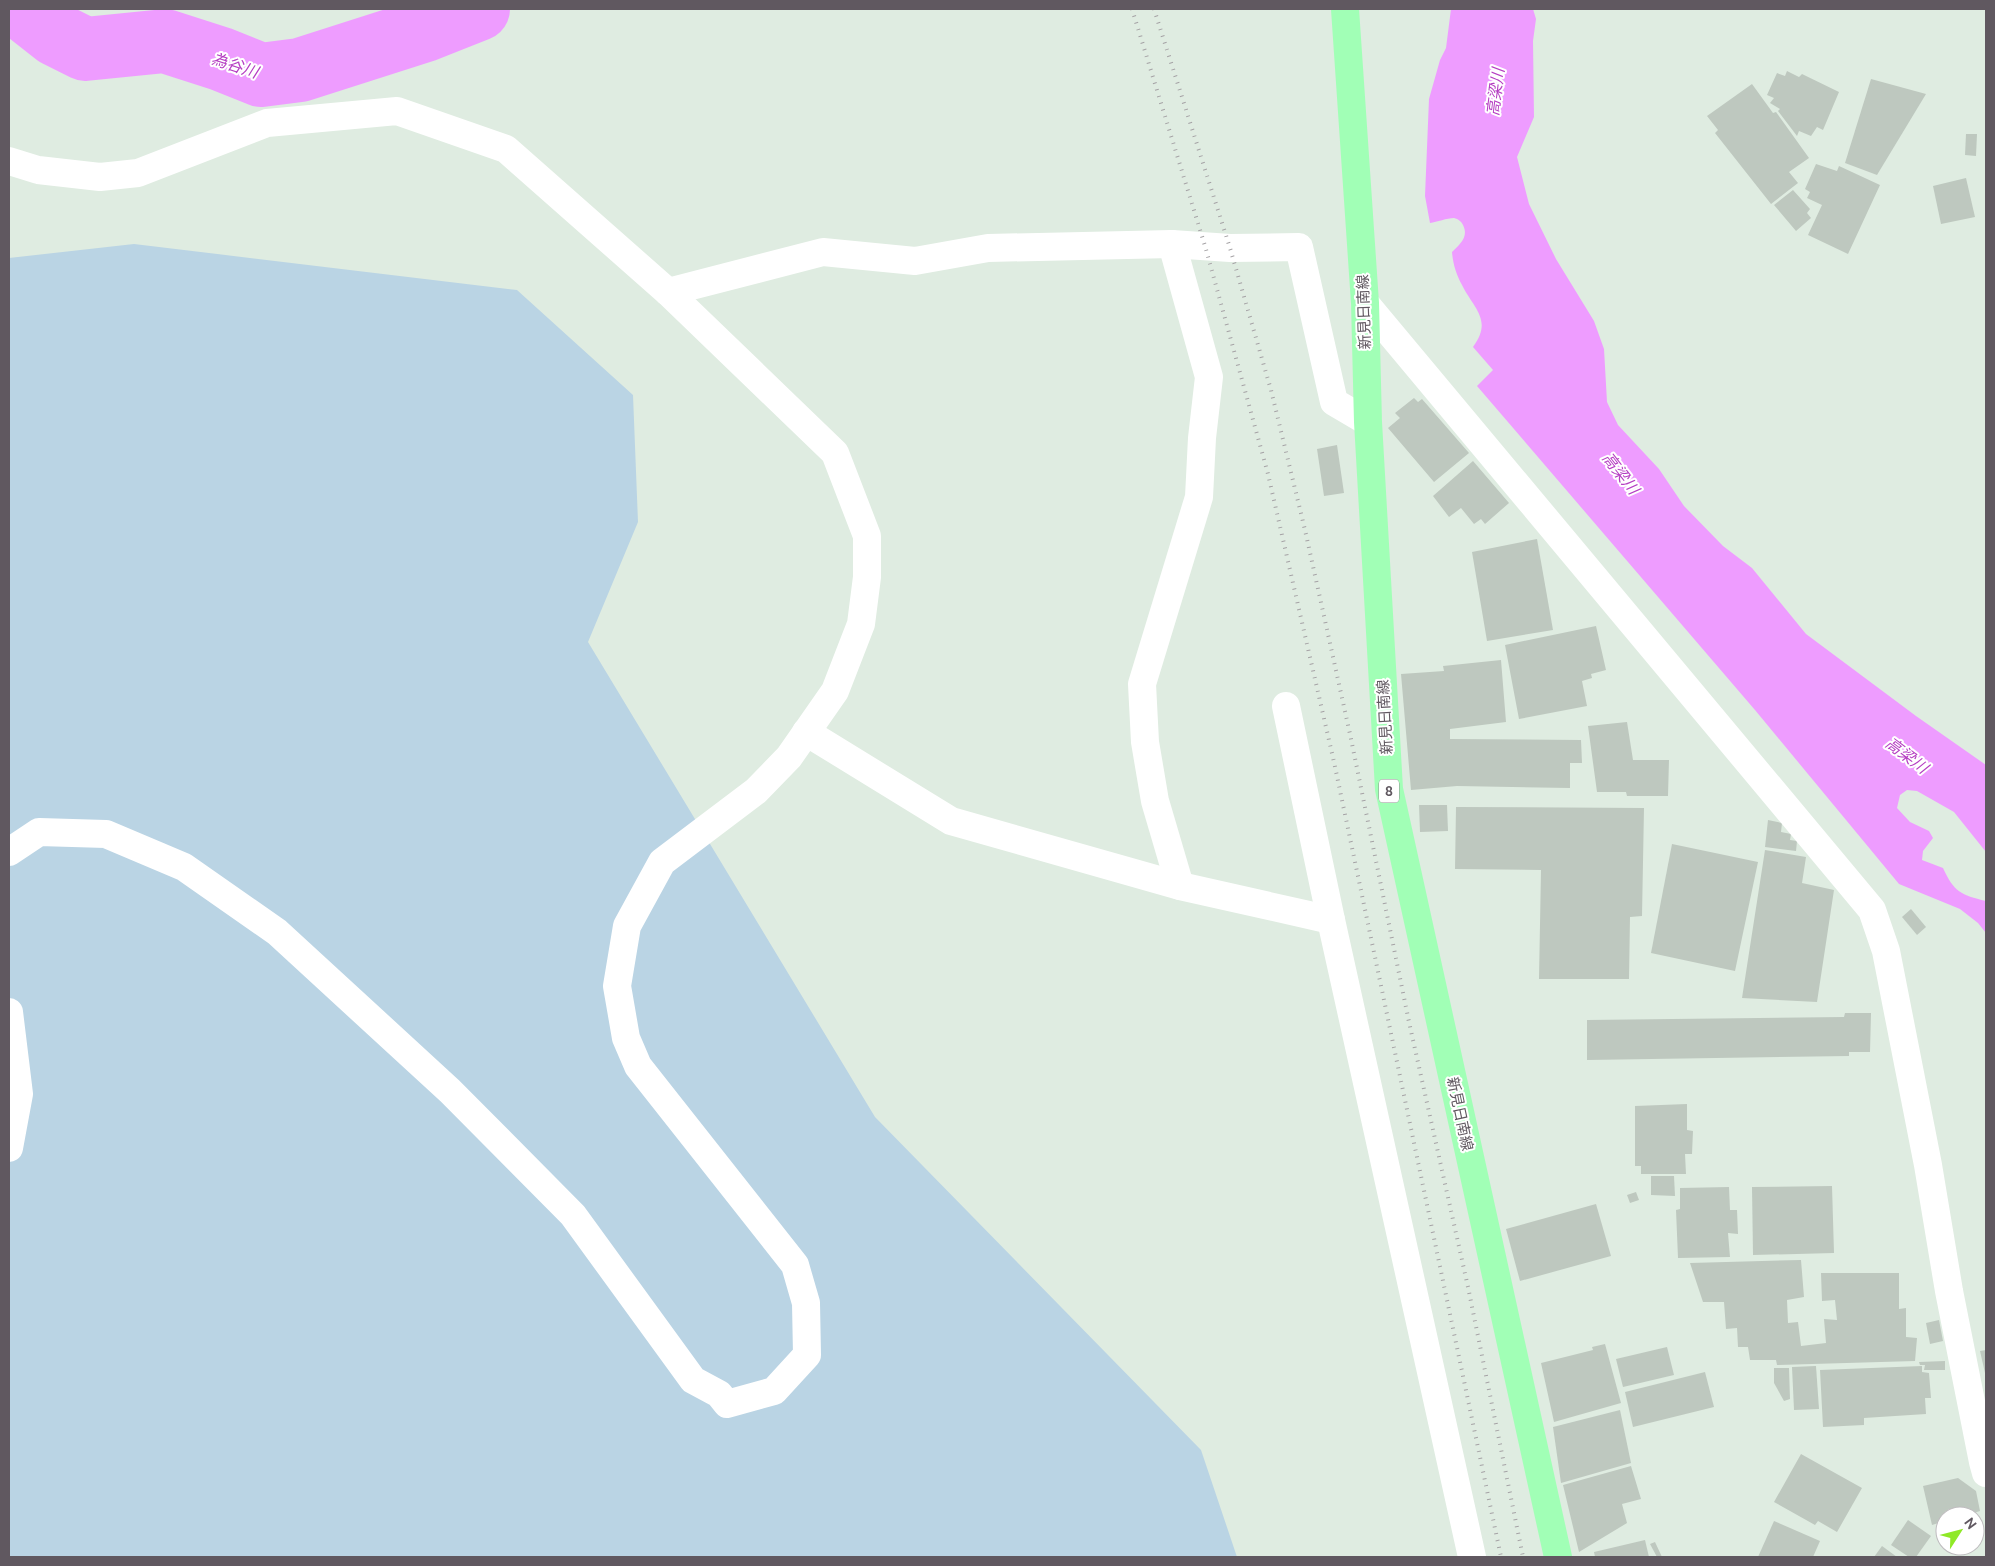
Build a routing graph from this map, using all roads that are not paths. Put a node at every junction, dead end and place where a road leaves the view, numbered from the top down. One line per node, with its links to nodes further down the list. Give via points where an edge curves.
1 (1344, 9): 5 (main road, 新見日南線 / 8)
2 (9, 161): 4 (street, via 38,170 100,177 138,173 266,124 397,111 506,149)
3 (1172, 244): 4 (street, via 988,248 914,261 824,252); 6 (street, via 1230,248 1299,247 1334,402); 10 (street, via 1209,377 1199,497 1142,684 1145,742 1155,801)
4 (668, 292): 8 (street, via 835,453 867,536 868,577 861,624 835,691)
5 (1365, 303): 6 (main road, 新見日南線 / 8); 14 (street, via 1872,910 1886,951)
6 (1368, 422): 16 (main road, 新見日南線 / 8, via 1389,788)
7 (1286, 706): 11 (street)
8 (806, 732): 9 (street, via 789,757 756,791 662,862 627,926 617,986 626,1038 638,1066 795,1265 806,1302 807,1355 774,1391 727,1404 719,1394 693,1380 573,1215 450,1091 277,932 184,867 106,834 39,832); 10 (street, via 951,820)
9 (9, 852)
10 (1180, 886): 11 (street)
11 (1331, 920): 15 (street)
12 (9, 1012): 13 (street, via 19,1094)
13 (9, 1148)
14 (1986, 1473)
15 (1472, 1557)
16 (1558, 1557)

